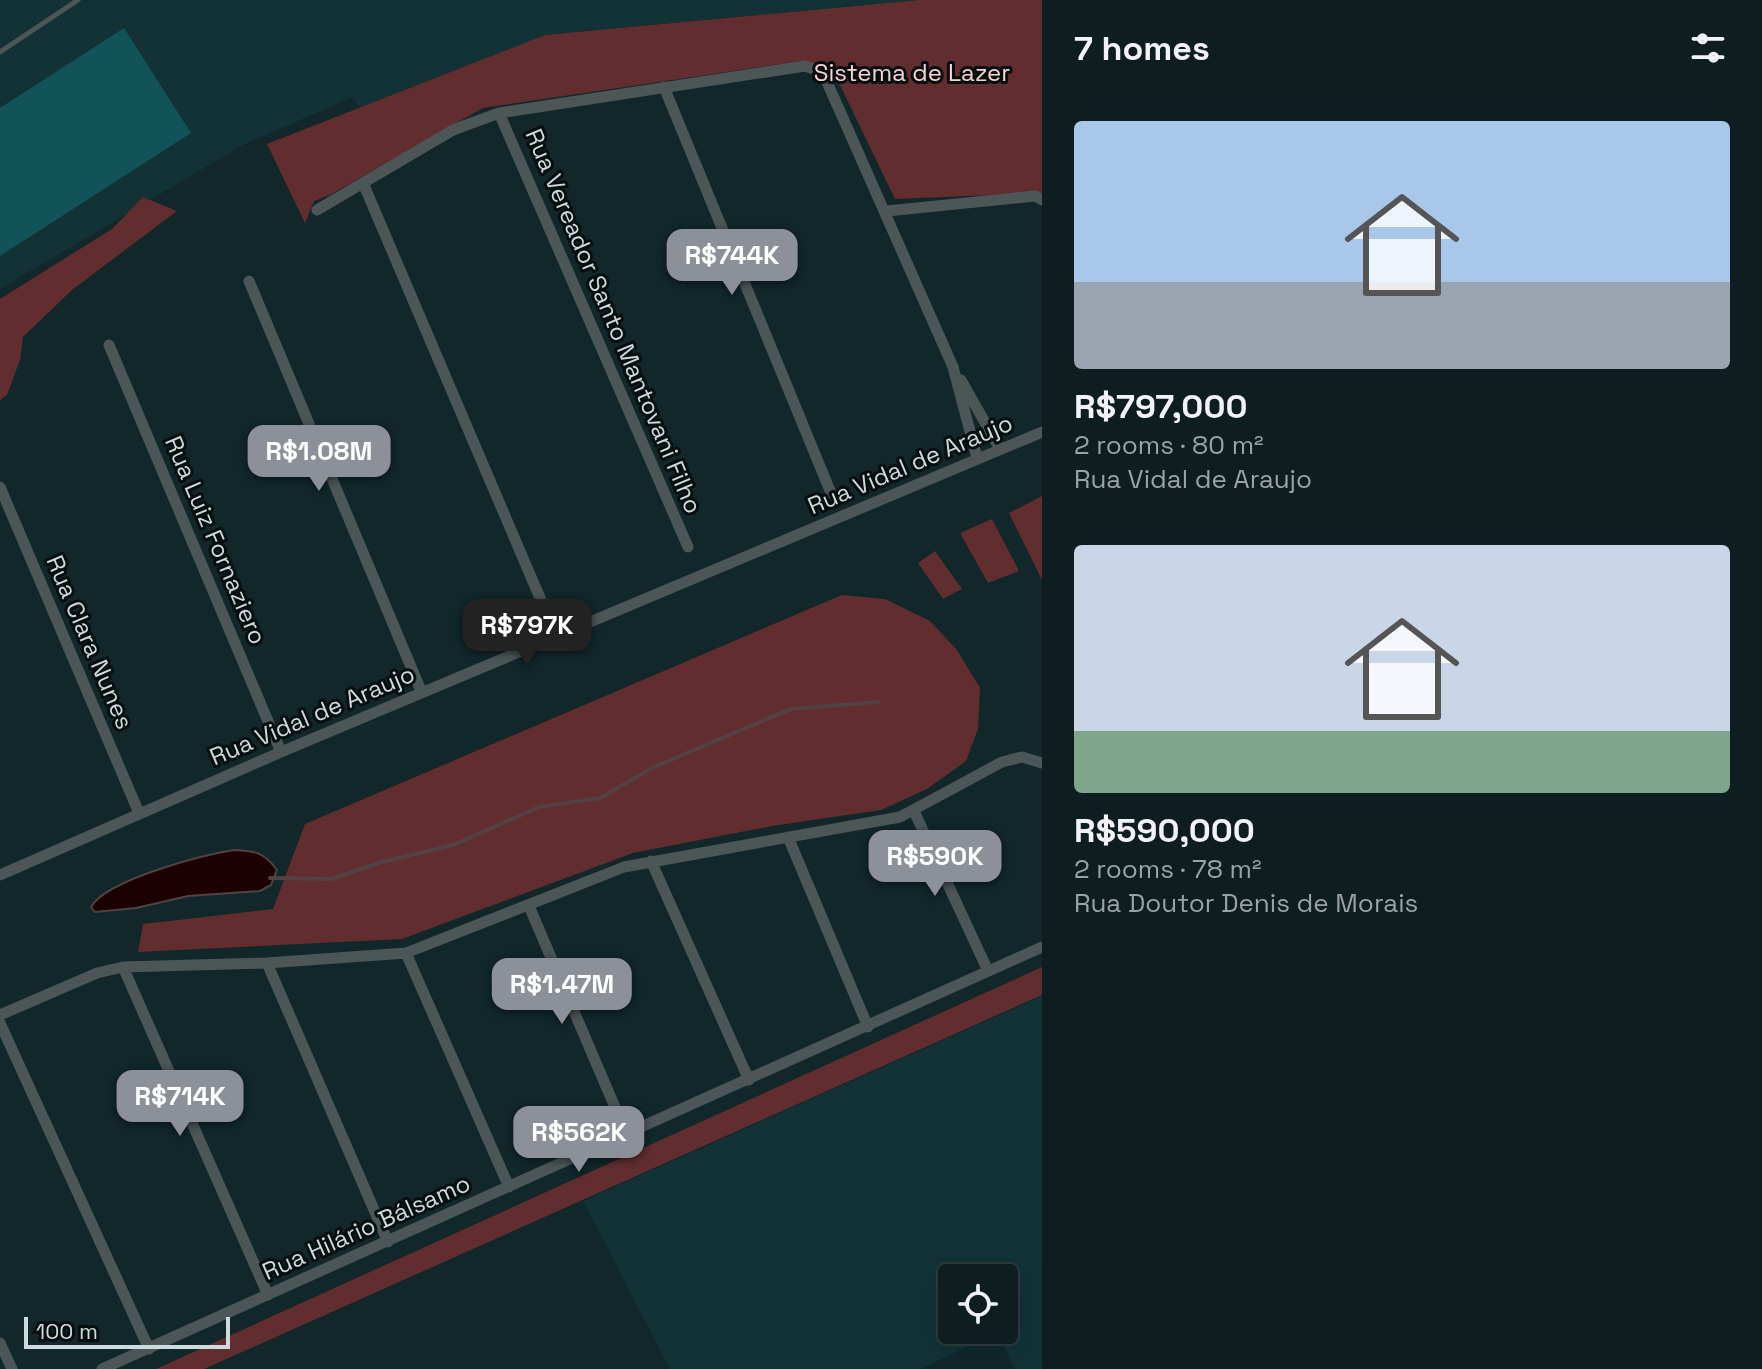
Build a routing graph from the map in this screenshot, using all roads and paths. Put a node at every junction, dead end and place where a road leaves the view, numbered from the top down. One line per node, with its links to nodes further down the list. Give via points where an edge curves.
1 (78, 0): 2 (lane)
2 (0, 52)
3 (664, 87): 4 (street); 8 (street, via 805,66 817,70); 16 (street)
4 (499, 113): 5 (street, via 453,130); 17 (street, Rua Vereador Santo Mantovani Filho)
5 (363, 183): 7 (street); 18 (street)
6 (1039, 198): 8 (street)
7 (317, 210)
8 (887, 211): 11 (street)
9 (249, 281): 19 (street)
10 (109, 345): 20 (street, Rua Luiz Fornaziero)
11 (953, 367): 13 (street); 14 (street)
12 (1042, 432): 13 (street, Rua Vidal de Araujo)
13 (1000, 449): 14 (street, Rua Vidal de Araujo)
14 (977, 458): 19 (street, Rua Vidal de Araujo)
15 (0, 487): 23 (street, Rua Clara Nunes)
16 (831, 493)
17 (688, 547)
18 (546, 612)
19 (422, 693): 20 (street, Rua Vidal de Araujo)
20 (281, 752): 23 (street, Rua Vidal de Araujo)
21 (1042, 763): 22 (street, via 1022,757 1002,762)
22 (914, 811): 24 (street); 32 (street)
23 (139, 813): 26 (street, Rua Vidal de Araujo)
24 (788, 837): 25 (street); 35 (street)
25 (651, 861): 27 (street); 36 (street)
26 (1, 872)
27 (529, 906): 29 (street); 37 (street)
28 (1042, 947): 32 (street, Rua Hilário Bálsamo)
29 (406, 953): 30 (street); 38 (street)
30 (267, 963): 31 (street); 39 (street)
31 (123, 967): 33 (street); 40 (street)
32 (988, 971): 35 (street, Rua Hilário Bálsamo)
33 (0, 1015)
34 (0, 1023): 42 (street)
35 (868, 1027): 36 (street, Rua Hilário Bálsamo)
36 (749, 1080): 37 (street, Rua Hilário Bálsamo)
37 (626, 1133): 38 (street, Rua Hilário Bálsamo)
38 (509, 1187): 39 (street, Rua Hilário Bálsamo)
39 (388, 1242): 40 (street, Rua Hilário Bálsamo)
40 (268, 1295): 42 (street, Rua Hilário Bálsamo)
41 (0, 1343): 43 (street)
42 (149, 1349): 44 (street, Rua Hilário Bálsamo)
43 (12, 1369)
44 (102, 1369)

